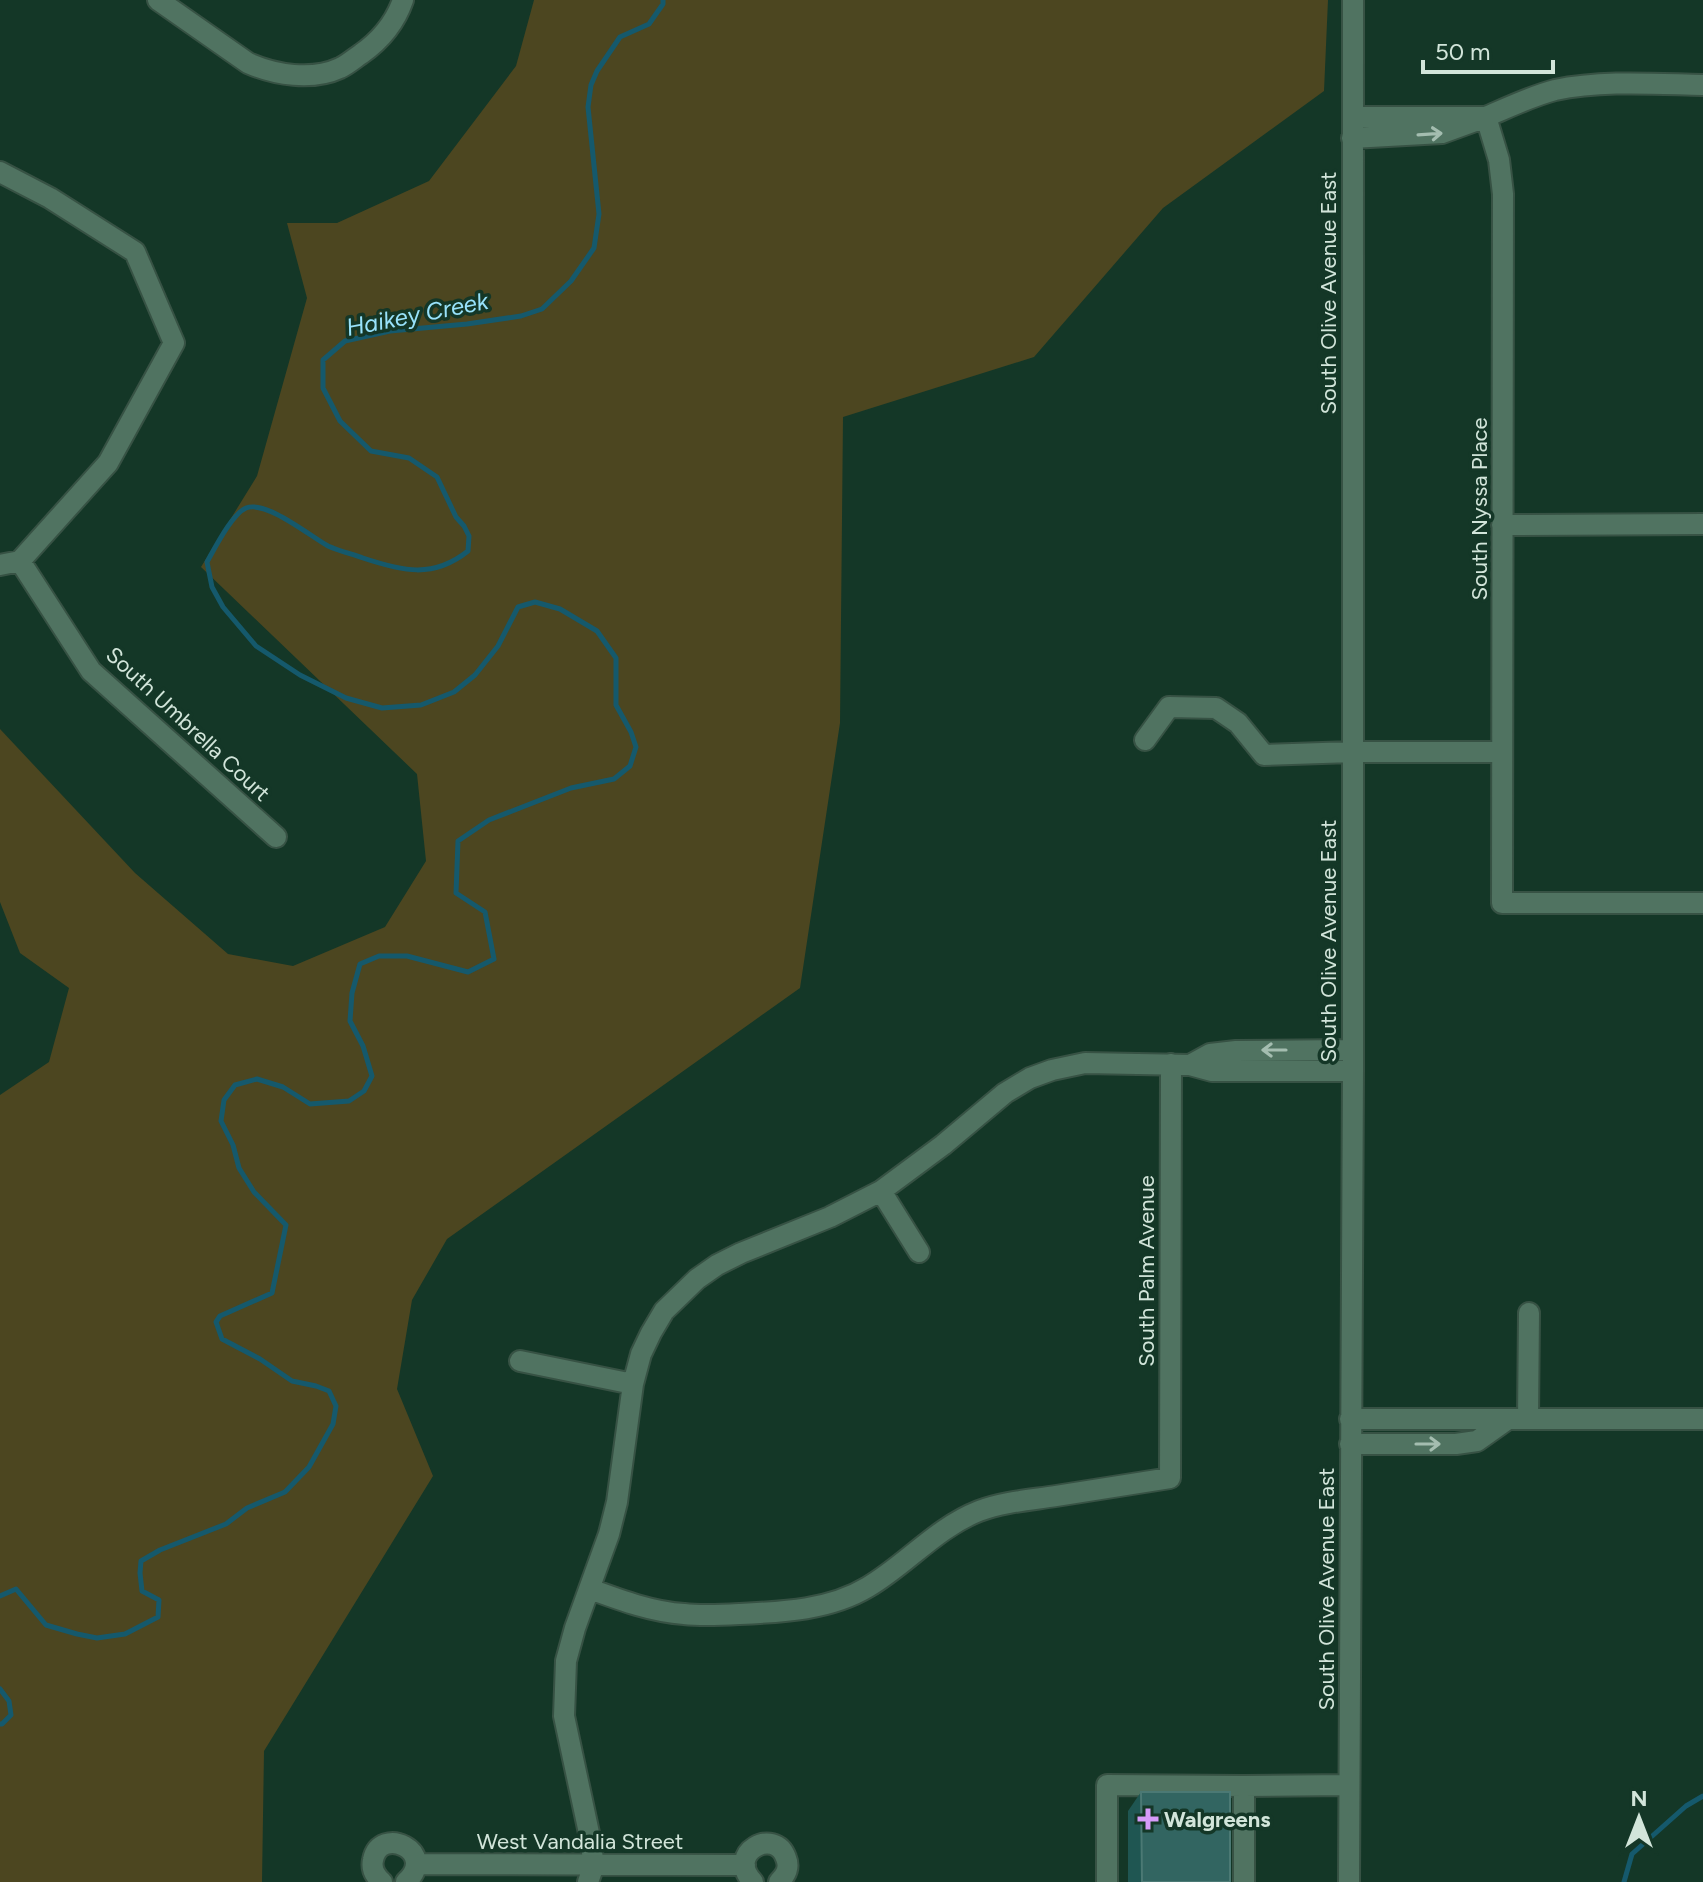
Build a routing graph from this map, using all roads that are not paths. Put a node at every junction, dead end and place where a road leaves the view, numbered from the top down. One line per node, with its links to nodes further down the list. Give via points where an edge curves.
1 (158, 0): 2 (street, via 248,63 278,73 308,74 340,68 380,39)
2 (403, 0)
3 (1353, 0): 6 (street, South Olive Avenue East)
4 (1703, 85): 5 (street, via 1570,88)
5 (1486, 117): 6 (street, via 1442,133); 9 (street, South Nyssa Place, via 1503,194)
6 (1352, 127): 12 (street, South Olive Avenue East)
7 (0, 172): 10 (street, via 135,252 174,343 108,463)
8 (1703, 524): 9 (street)
9 (1502, 525): 13 (street, South Nyssa Place)
10 (10, 563): 14 (street, South Umbrella Court, via 91,671)
11 (1145, 740): 12 (street, via 1169,707 1216,708 1238,723 1264,755)
12 (1352, 752): 13 (street); 16 (street, South Olive Avenue East)
13 (1502, 752): 15 (street, South Nyssa Place, via 1502,903)
14 (276, 837)
15 (1703, 903)
16 (1352, 1050): 17 (street, one-way to 17, via 1236,1051); 18 (street, South Olive Avenue East)
17 (1181, 1064): 18 (street, via 1212,1071); 19 (street, via 1085,1063 1030,1078); 28 (street, South Palm Avenue, via 1170,1478 983,1510 940,1532 866,1588 804,1609 684,1614)
18 (1353, 1071): 24 (street, South Olive Avenue East)
19 (881, 1191): 20 (street); 23 (street, via 741,1253 697,1279 664,1311 641,1354)
20 (919, 1252)
21 (1529, 1313): 25 (street)
22 (520, 1361): 23 (street)
23 (633, 1384): 28 (street, via 617,1502)
24 (1350, 1419): 25 (street); 27 (street, South Olive Avenue East)
25 (1518, 1419): 26 (street); 27 (street, one-way to 25, via 1477,1441)
26 (1703, 1419)
27 (1350, 1444): 29 (street, South Olive Avenue East)
28 (590, 1589): 32 (street, via 566,1661 563,1708 586,1811)
29 (1349, 1785): 30 (street); 39 (street, South Olive Avenue East)
30 (1244, 1786): 37 (street, via 1107,1785); 38 (street)
31 (411, 1873): 32 (street, West Vandalia Street); 34 (street, West Vandalia Street, via 414,1857 406,1846 385,1844 373,1860)
32 (591, 1874): 33 (street, West Vandalia Street); 35 (street)
33 (749, 1874): 36 (street, West Vandalia Street, via 749,1852 762,1844 776,1846 788,1864)
34 (382, 1882)
35 (609, 1882)
36 (779, 1882)
37 (1107, 1882)
38 (1244, 1882)
39 (1349, 1882)

